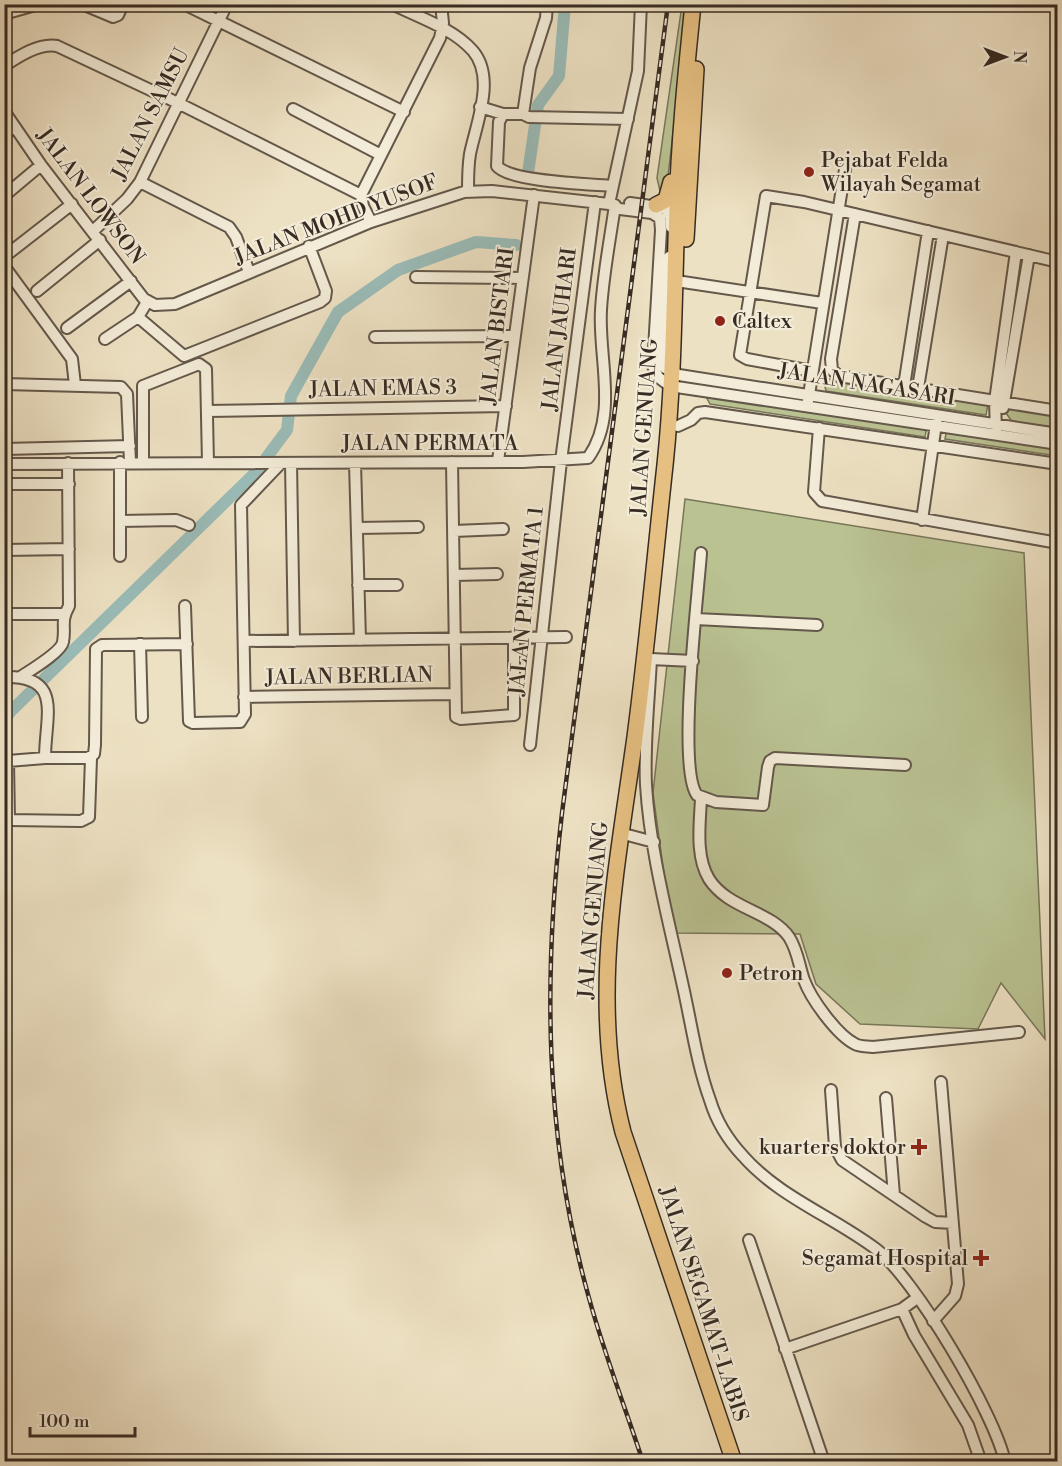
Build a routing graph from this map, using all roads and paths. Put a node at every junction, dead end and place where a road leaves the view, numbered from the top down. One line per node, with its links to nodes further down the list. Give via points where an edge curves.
1 (39, 4): 12 (street)
2 (82, 4): 3 (street, via 113,17)
3 (123, 4)
4 (184, 4): 13 (street)
5 (227, 4): 13 (street, JALAN SAMSU)
6 (392, 4): 14 (street)
7 (441, 4): 14 (street)
8 (547, 4): 22 (street, via 530,68)
9 (641, 4): 23 (street, via 638,71)
10 (693, 4): 24 (highway, JALAN GENUANG)
11 (702, 4): 56 (highway, JALAN GENUANG)
12 (4, 14)
13 (219, 21): 16 (street, JALAN SAMSU); 20 (street)
14 (442, 29): 17 (street, via 469,47 478,60 483,78); 20 (street)
15 (4, 66): 16 (street, via 31,51 57,46)
16 (178, 103): 30 (street, JALAN SAMSU); 33 (street)
17 (480, 108): 21 (street); 32 (street, via 470,155)
18 (293, 109): 27 (street)
19 (4, 111): 25 (street, JALAN LOWSON)
20 (404, 112): 27 (street)
21 (503, 114): 22 (street); 31 (street, via 499,122 497,166 501,171 536,179)
22 (526, 115): 23 (street)
23 (628, 119): 31 (street)
24 (681, 125): 39 (highway, via 668,197); 68 (highway, JALAN GENUANG)
25 (15, 127): 26 (street); 29 (street, JALAN LOWSON)
26 (4, 134)
27 (381, 156): 33 (street)
28 (846, 163): 40 (street)
29 (41, 165): 35 (street); 37 (street, JALAN LOWSON)
30 (140, 182): 45 (street, JALAN SAMSU); 52 (street, via 229,227)
31 (613, 186): 38 (street)
32 (468, 191): 34 (street, JALAN MOHD YUSOF); 42 (street, JALAN MOHD YUSOF)
33 (361, 195): 42 (street)
34 (534, 195): 36 (street, JALAN MOHD YUSOF); 54 (street, JALAN BISTARI)
35 (4, 196)
36 (595, 202): 38 (street, JALAN MOHD YUSOF); 88 (street, JALAN JAUHARI)
37 (72, 204): 45 (street, JALAN LOWSON); 48 (street)
38 (612, 204): 39 (street); 68 (street, via 660,218 653,366); 88 (street, JALAN PERMATA, via 601,313 606,396 596,444 588,458)
39 (656, 205): 68 (street, via 668,211 671,219 662,358)
40 (837, 210): 41 (street); 57 (street, via 766,196); 59 (street)
41 (855, 214): 43 (street); 60 (street)
42 (371, 222): 46 (street, JALAN MOHD YUSOF)
43 (928, 231): 44 (street); 71 (street)
44 (943, 235): 47 (street); 72 (street)
45 (97, 236): 55 (street, JALAN LOWSON); 58 (street, JALAN SAMSU)
46 (309, 246): 52 (street, JALAN MOHD YUSOF); 62 (street, via 326,291 320,302 184,356)
47 (1016, 252): 49 (street); 74 (street)
48 (9, 253)
49 (1029, 255): 50 (street); 74 (street)
50 (1058, 262)
51 (4, 266): 70 (street, via 72,359)
52 (249, 272): 61 (street, JALAN MOHD YUSOF, via 175,304 160,306)
53 (416, 277): 54 (street)
54 (522, 278): 64 (street, JALAN BISTARI)
55 (131, 281): 61 (street, JALAN LOWSON); 63 (street)
56 (683, 282): 57 (street); 68 (highway, JALAN GENUANG)
57 (751, 290): 59 (street); 67 (street, via 741,357)
58 (37, 291)
59 (823, 300): 60 (street); 67 (street)
60 (841, 300): 71 (street, via 832,370 839,376)
61 (147, 302): 62 (street)
62 (138, 317): 66 (street)
63 (67, 328)
64 (515, 336): 65 (street); 75 (street, JALAN BISTARI)
65 (375, 337)
66 (105, 339)
67 (812, 371): 73 (street)
68 (671, 380): 73 (street, JALAN NAGASARI); 79 (highway, JALAN GENUANG); 142 (highway, JALAN GENUANG, via 644,665)
69 (4, 384): 70 (street)
70 (75, 385): 85 (street, via 116,385 127,392)
71 (904, 386): 72 (street)
72 (918, 388): 74 (street)
73 (808, 400): 78 (street, JALAN NAGASARI)
74 (1000, 402): 77 (street); 81 (street)
75 (506, 406): 76 (street, JALAN EMAS 3); 87 (street, JALAN BISTARI)
76 (207, 411): 90 (street, via 206,369 199,364 143,386); 93 (street)
77 (1058, 411)
78 (937, 419): 81 (street, JALAN NAGASARI); 83 (street)
79 (678, 426): 80 (street, via 705,412); 130 (highway, JALAN GENUANG)
80 (819, 428): 83 (street); 100 (street, via 814,492 819,499)
81 (997, 430): 82 (street, JALAN NAGASARI); 84 (street, JALAN NAGASARI)
82 (1058, 434)
83 (933, 444): 97 (street); 100 (street)
84 (1058, 444)
85 (129, 446): 86 (street); 89 (street)
86 (4, 449)
87 (498, 461): 88 (street, JALAN PERMATA); 91 (street, JALAN PERMATA)
88 (561, 461): 122 (street, JALAN PERMATA 1)
89 (125, 462): 90 (street); 92 (street); 101 (street)
90 (144, 462): 93 (street)
91 (452, 462): 95 (street, JALAN PERMATA); 106 (street)
92 (68, 463): 96 (street); 98 (street)
93 (208, 463): 94 (street, JALAN PERMATA)
94 (281, 463): 95 (street, JALAN PERMATA); 126 (street, via 241,505); 127 (street)
95 (355, 463): 104 (street)
96 (4, 464)
97 (1058, 464)
98 (69, 483): 99 (street); 108 (street)
99 (4, 484)
100 (922, 520): 107 (street)
101 (120, 521): 102 (street, via 176,520); 111 (street)
102 (189, 525)
103 (417, 527): 104 (street)
104 (357, 528): 114 (street)
105 (503, 529): 106 (street)
106 (454, 531): 113 (street)
107 (1058, 543)
108 (69, 549): 109 (street); 118 (street, via 69,606)
109 (4, 550)
110 (701, 554): 119 (street)
111 (120, 556)
112 (496, 574): 113 (street)
113 (454, 575): 124 (street)
114 (358, 585): 115 (street); 125 (street)
115 (397, 585)
116 (185, 606): 129 (street)
117 (4, 614): 118 (street)
118 (63, 614): 133 (street, via 62,646)
119 (696, 619): 120 (street); 131 (street)
120 (817, 625)
121 (514, 637): 122 (street); 124 (street); 134 (street, via 514,715 458,718)
122 (542, 637): 123 (street); 137 (street, JALAN PERMATA 1)
123 (566, 637)
124 (454, 638): 125 (street); 134 (street)
125 (360, 640): 127 (street)
126 (244, 641): 127 (street); 135 (street)
127 (294, 641)
128 (141, 644): 129 (street); 136 (street); 139 (street, via 102,645 94,652 96,731)
129 (187, 644): 135 (street, via 190,723 240,722 245,714)
130 (651, 660): 131 (street); 142 (highway, JALAN GENUANG); 143 (street, via 646,783)
131 (693, 661): 141 (street, via 688,768 692,787)
132 (4, 677): 133 (street)
133 (28, 678): 138 (street, via 44,688 47,702)
134 (454, 694): 135 (street, JALAN BERLIAN)
135 (244, 697)
136 (142, 717)
137 (530, 745)
138 (45, 758): 139 (street); 139 (street, via 8,761 9,820 81,821 89,817)
139 (91, 758)
140 (905, 765): 141 (street, via 775,758 768,767 763,805)
141 (701, 798): 144 (street, via 699,836 708,877 719,891 739,905 784,930 793,944 809,993 853,1044 873,1047)
142 (623, 833): 143 (street); 148 (highway, JALAN GENUANG, via 608,946 606,1009 613,1092)
143 (654, 842): 152 (street, via 702,1072 725,1131 743,1156 773,1184 888,1258)
144 (1019, 1032)
145 (941, 1082): 150 (street)
146 (831, 1090): 149 (street, via 838,1155)
147 (886, 1098): 149 (street)
148 (634, 1160): 156 (highway, JALAN SEGAMAT-LABIS)
149 (894, 1195): 150 (street, via 935,1222)
150 (953, 1223): 154 (street, via 958,1284 955,1296)
151 (749, 1240): 155 (street)
152 (917, 1298): 153 (street); 154 (street)
153 (902, 1309): 155 (street); 158 (street, via 963,1415)
154 (933, 1321): 159 (street, via 985,1410)
155 (784, 1349): 157 (street)
156 (734, 1461)
157 (824, 1461)
158 (981, 1461)
159 (1005, 1461)

